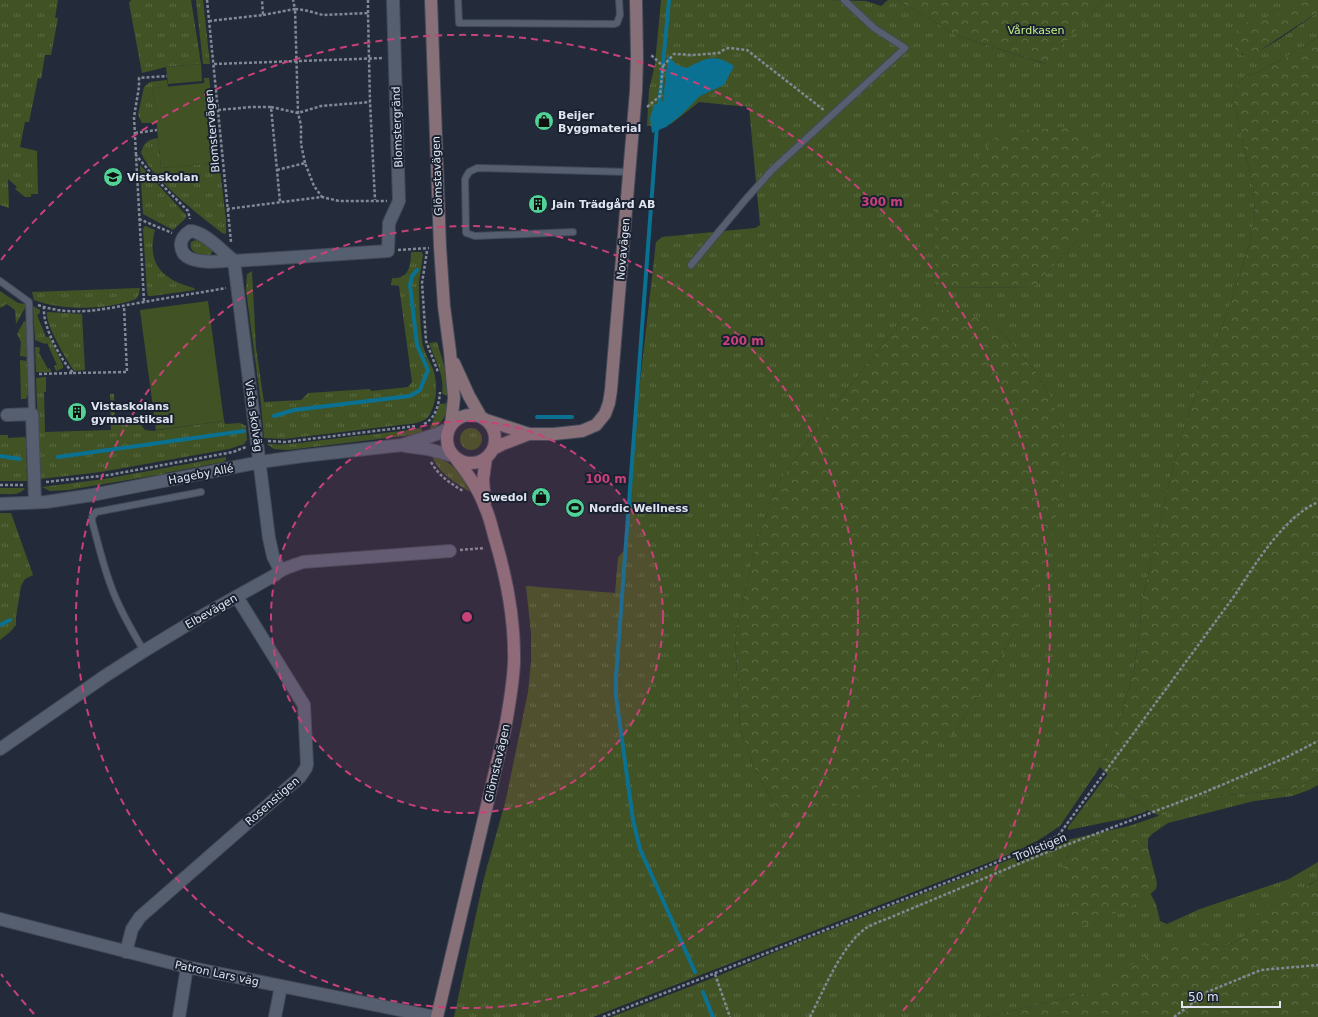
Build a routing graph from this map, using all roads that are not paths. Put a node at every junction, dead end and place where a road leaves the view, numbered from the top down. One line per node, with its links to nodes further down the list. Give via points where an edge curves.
1 (393, 0): 9 (street, Blomstergränd, via 399,201 389,223 388,251)
2 (431, 0): 12 (main road, Glömstavägen, via 440,247)
3 (458, 0): 4 (lane, via 459,23 606,24 617,23 620,14)
4 (619, 0)
5 (636, 0): 7 (main road, Novavägen, via 637,57)
6 (844, 0): 10 (lane, via 874,28 905,48 772,170)
7 (629, 172): 8 (lane, via 478,168 469,172 465,179 466,233 475,236); 17 (main road, Novavägen, via 611,390 605,414 596,425 582,431)
8 (573, 232)
9 (234, 261): 9 (street, via 192,259 182,250 181,243 187,233 194,231 220,247); 21 (street, Vista skolväg)
10 (691, 265)
11 (0, 281): 13 (lane, via 29,302)
12 (450, 352): 15 (main road, Glömstavägen, via 469,396); 16 (main road, Glömstavägen, via 454,398)
13 (32, 414): 14 (street); 23 (street)
14 (8, 415)
15 (484, 419): 16 (main road, via 472,415 463,416); 17 (main road, Novavägen); 19 (main road, Glömstavägen, via 493,428 494,433 495,444)
16 (450, 426): 18 (street, Hageby Allé, via 437,434); 20 (main road, Glömstavägen, via 446,442)
17 (529, 434): 19 (main road, Novavägen, via 503,444)
18 (402, 445): 20 (street, Hageby Allé, via 428,449); 21 (street, Hageby Allé)
19 (489, 454): 20 (main road, via 482,461 472,464); 25 (main road, Glömstavägen, via 483,480)
20 (455, 458): 25 (main road, Glömstavägen)
21 (260, 462): 23 (street, Hageby Allé, via 92,495); 27 (street, Vista skolväg, via 269,538 273,556)
22 (201, 492): 29 (lane, via 96,512 92,517 111,587)
23 (36, 502): 24 (street, Hageby Allé)
24 (0, 504)
25 (485, 507): 37 (main road, Glömstavägen, via 500,556 511,612 513,682 505,730)
26 (450, 551): 27 (street, Elbevägen, via 303,562)
27 (280, 570): 28 (street, Elbevägen)
28 (237, 597): 29 (street, Elbevägen); 32 (street, Rosenstigen, via 304,705 306,768 300,777 140,917 132,929)
29 (144, 651): 30 (street, Elbevägen)
30 (0, 749)
31 (0, 919): 32 (street, Patron Lars väg)
32 (126, 952): 33 (street, Patron Lars väg)
33 (187, 967): 34 (street, Patron Lars väg); 35 (street)
34 (281, 986): 36 (street); 37 (street, Patron Lars väg)
35 (179, 1017)
36 (275, 1017)
37 (436, 1017)

